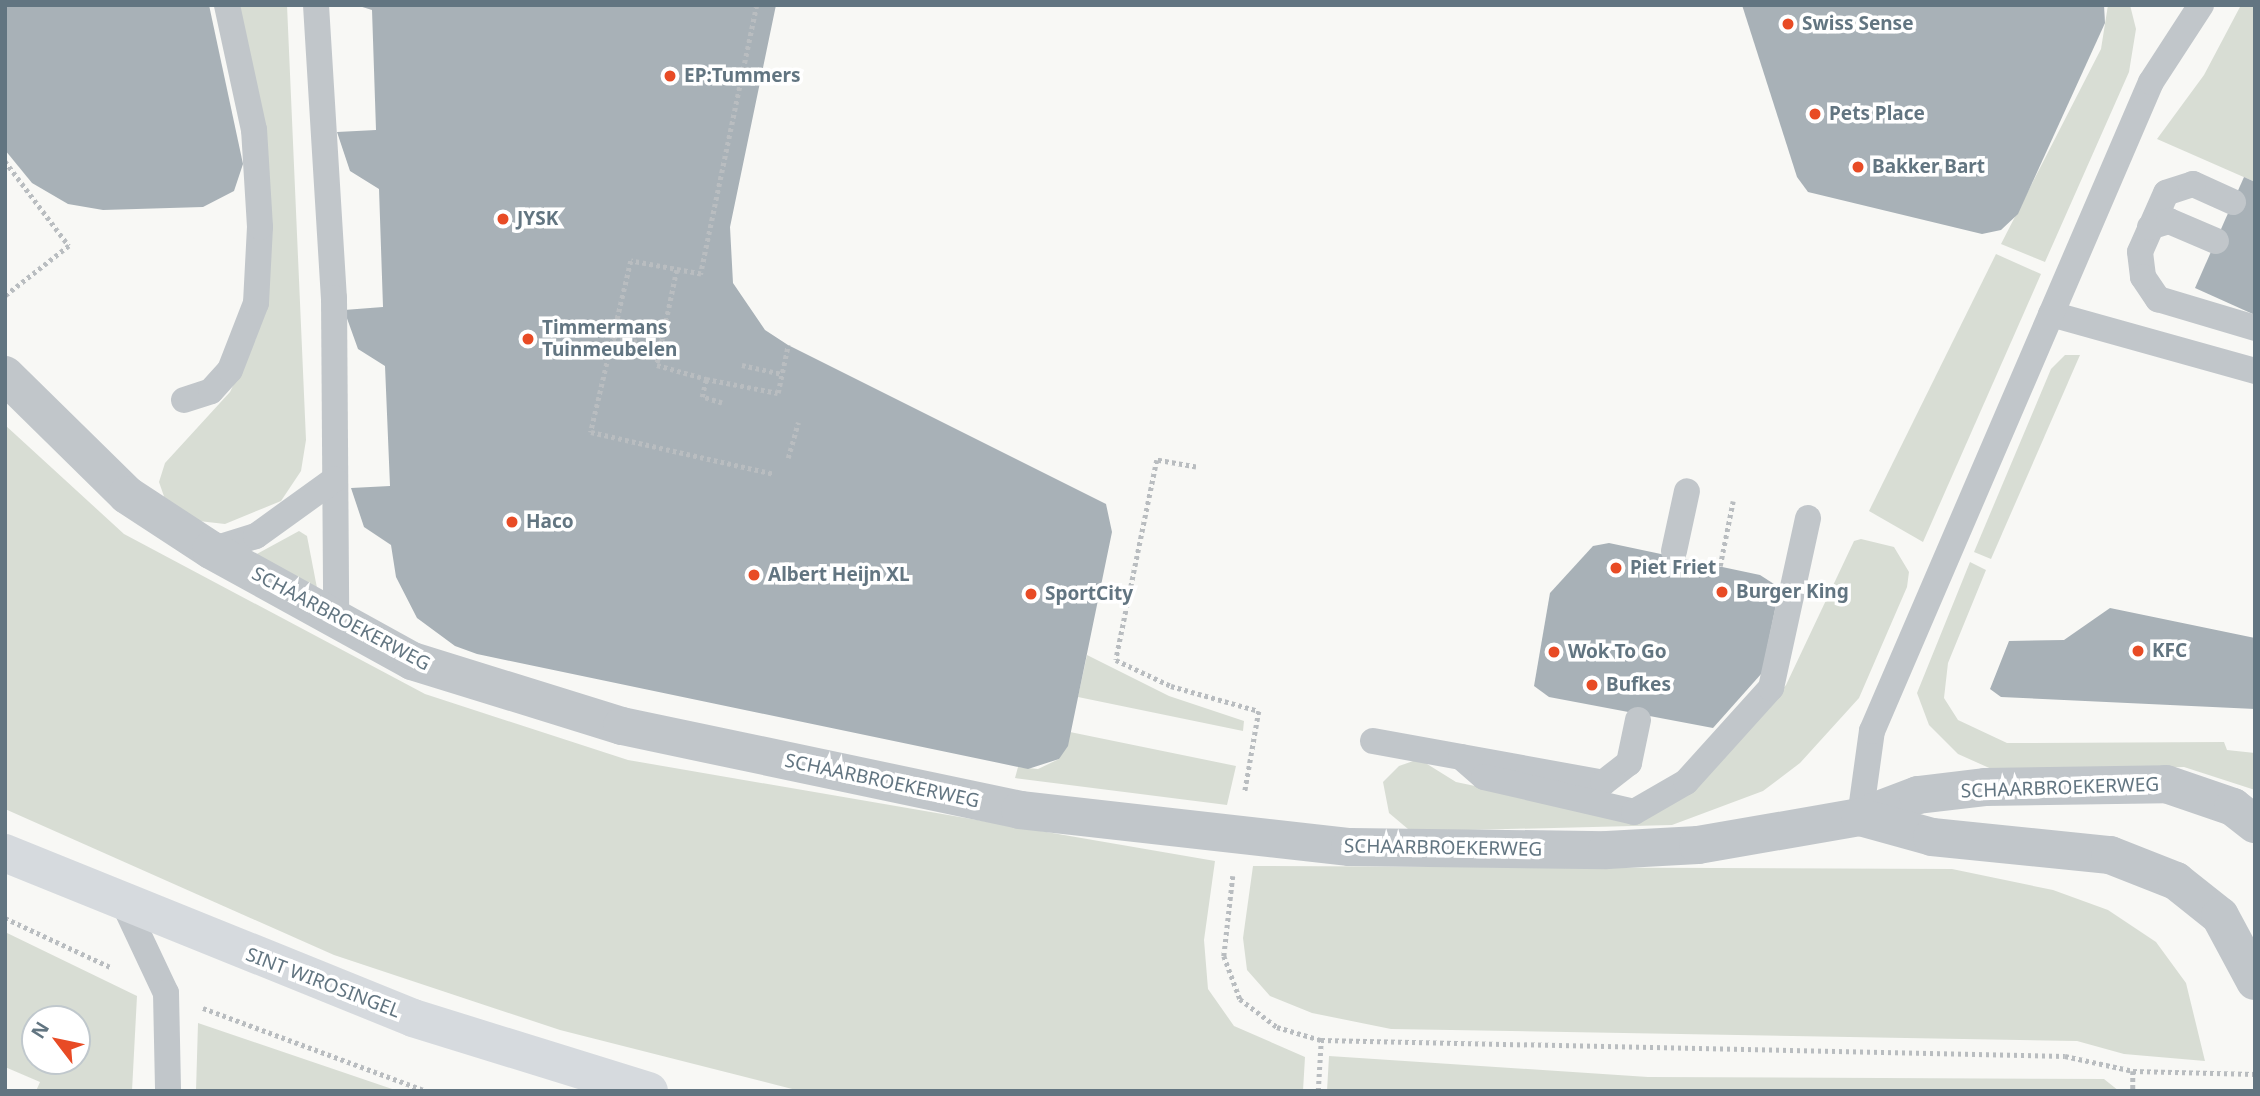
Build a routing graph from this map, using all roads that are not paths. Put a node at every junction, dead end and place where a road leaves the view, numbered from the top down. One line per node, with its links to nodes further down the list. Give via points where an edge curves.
1 (227, 5): 11 (lane, via 254,130 260,227 256,303 230,370 211,391)
2 (316, 5): 12 (lane, via 334,298)
3 (2201, 5): 7 (lane, via 2151,82)
4 (2233, 202): 5 (lane, via 2179,184 2166,193)
5 (2150, 227): 6 (lane, via 2169,220); 8 (lane, via 2142,265 2158,299)
6 (2216, 242)
7 (2051, 314): 9 (lane); 21 (lane, via 1872,731)
8 (2255, 328)
9 (2255, 371)
10 (5, 374): 15 (street, SCHAARBROEKERWEG, via 94,469)
11 (184, 400)
12 (335, 479): 15 (lane, via 256,536); 17 (lane)
13 (1687, 491): 16 (lane)
14 (1808, 518): 20 (lane, via 1771,688 1686,782 1634,812 1485,777)
15 (211, 550): 17 (street, SCHAARBROEKERWEG)
16 (1674, 551)
17 (336, 618): 21 (street, SCHAARBROEKERWEG, via 412,661 622,726 1020,810 1350,847 1607,850 1698,845)
18 (1638, 720): 20 (lane, via 1629,763 1603,783)
19 (1373, 741): 20 (lane)
20 (1461, 757)
21 (1860, 817): 22 (street, SCHAARBROEKERWEG, via 1919,795 1985,787 2166,784 2233,807); 25 (street, SCHAARBROEKERWEG, via 1932,837 2110,855 2176,881 2220,916)
22 (2255, 824)
23 (5, 853): 24 (main road, SINT WIROSINGEL)
24 (125, 906): 26 (lane, via 166,993); 27 (main road, SINT WIROSINGEL, via 413,1018)
25 (2255, 981)
26 (168, 1091)
27 (649, 1091)

